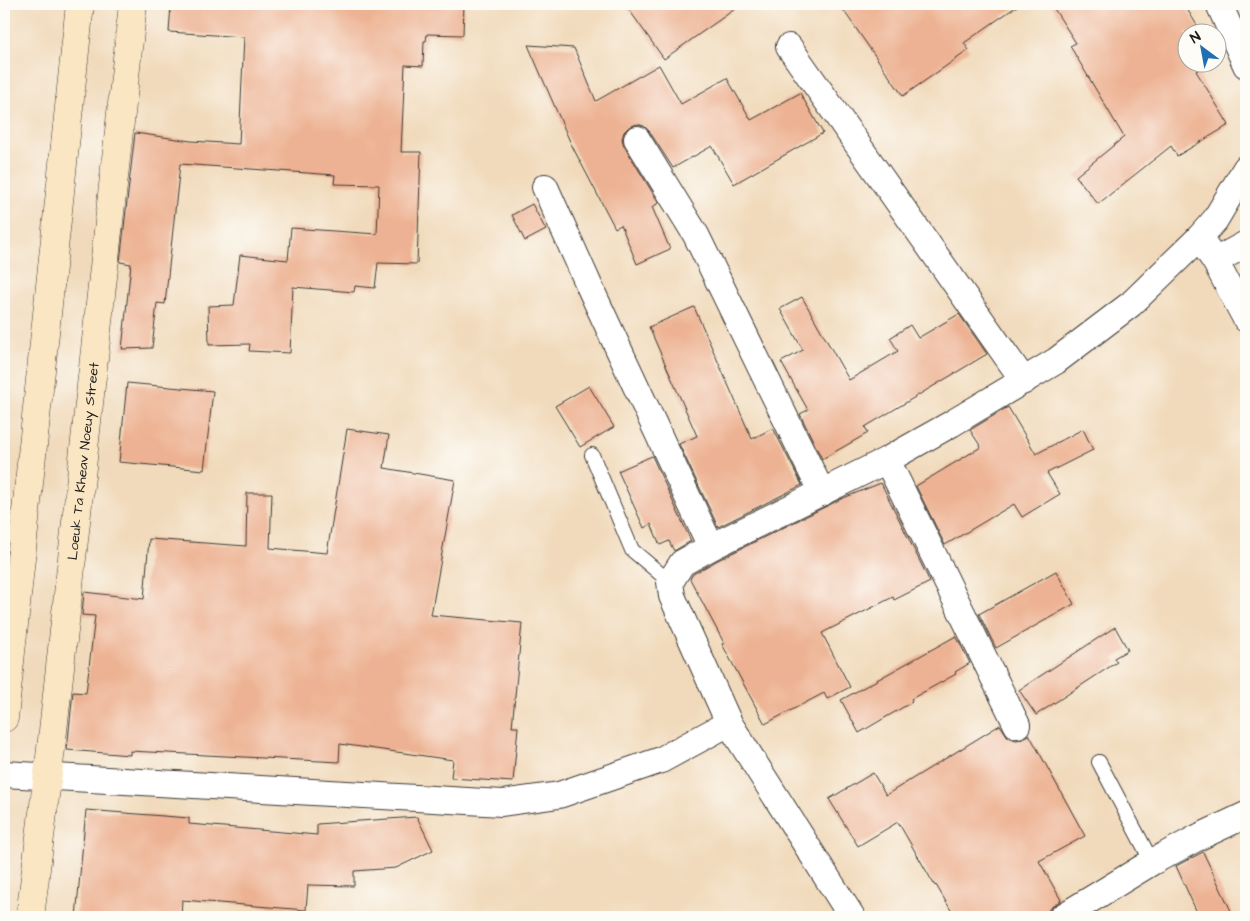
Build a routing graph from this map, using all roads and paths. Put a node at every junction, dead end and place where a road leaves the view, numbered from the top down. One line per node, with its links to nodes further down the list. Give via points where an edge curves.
1 (80, 4): 19 (main road)
2 (132, 4): 24 (main road, Loeuk Ta Kheav Noeuy Street)
3 (1220, 4): 5 (street)
4 (790, 47): 13 (street)
5 (1246, 65)
6 (638, 139): 16 (street, via 696,235)
7 (1246, 168): 9 (street, via 1215,220)
8 (545, 187): 17 (street)
9 (1199, 238): 11 (street); 13 (street, via 1131,304 1056,362)
10 (1246, 244): 11 (street)
11 (1215, 261): 12 (street)
12 (1246, 319)
13 (1024, 382): 15 (street)
14 (592, 455): 18 (lane, via 632,550)
15 (887, 460): 16 (street); 21 (street)
16 (822, 493): 17 (street)
17 (711, 547): 18 (street, via 682,564)
18 (670, 582): 20 (street, via 672,596)
19 (4, 718)
20 (728, 723): 24 (street, via 662,760 558,795 502,803); 28 (street)
21 (1017, 725)
22 (1100, 762): 26 (lane)
23 (4, 774): 24 (street)
24 (48, 778): 27 (main road, Loeuk Ta Kheav Noeuy Street)
25 (1246, 815): 26 (street)
26 (1152, 862): 29 (street)
27 (30, 917)
28 (852, 917)
29 (1062, 917)

